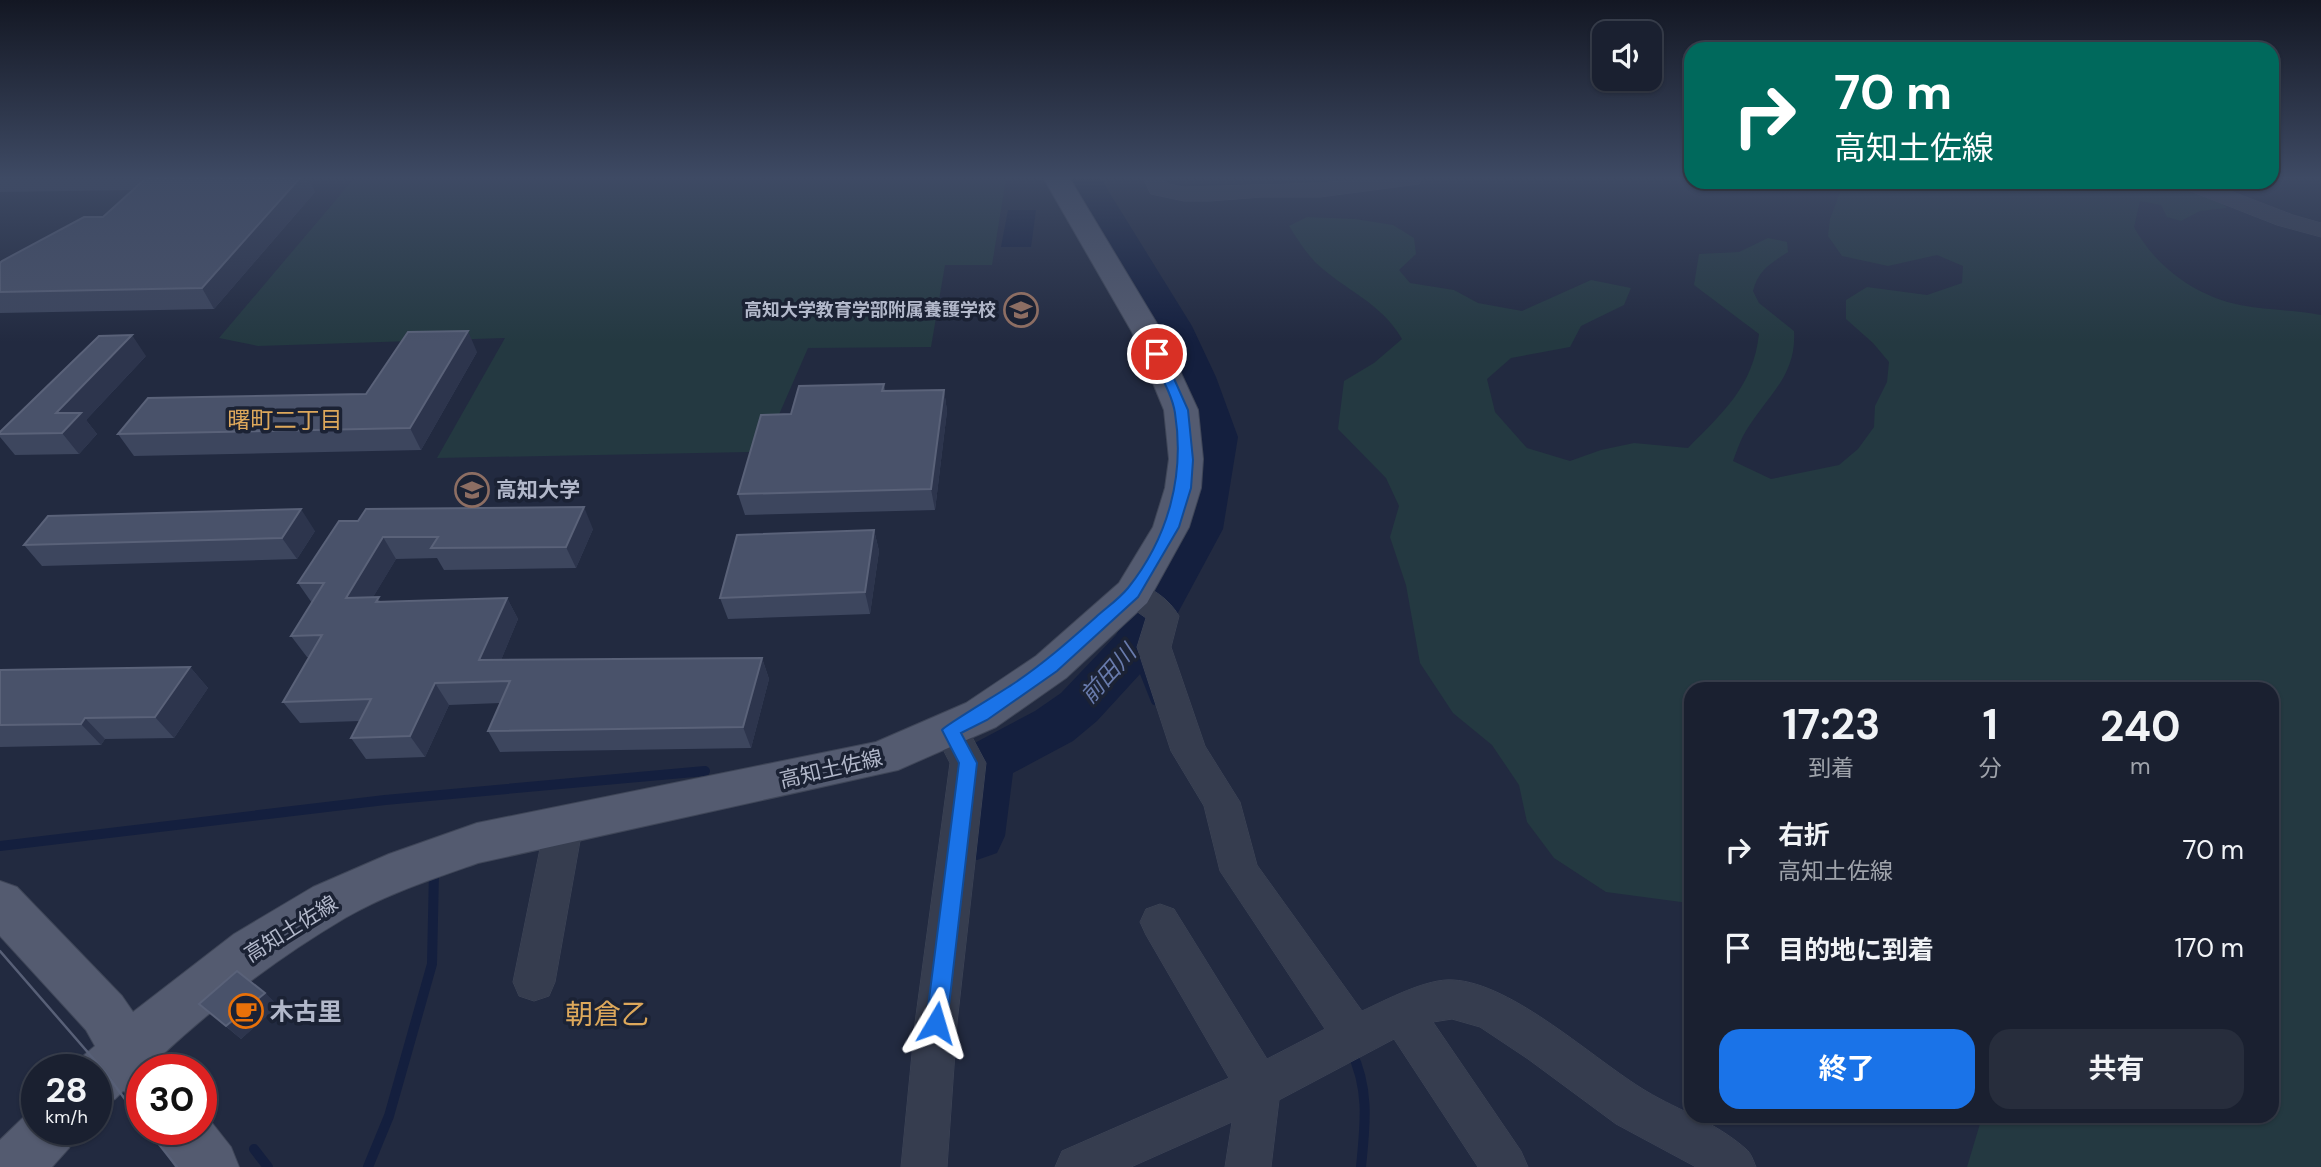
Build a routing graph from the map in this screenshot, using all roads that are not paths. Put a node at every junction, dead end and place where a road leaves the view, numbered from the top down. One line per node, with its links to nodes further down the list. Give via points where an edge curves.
1 (1089, 233): 2 (main road, 高知土佐線, via 1147,332 1181,410 1186,460 1183,488)
2 (1146, 601): 3 (main road, 高知土佐線, via 981,715); 9 (street, via 1163,616 1154,647 1189,751 1222,802 1239,871)
3 (951, 730): 4 (main road, 高知土佐線, via 883,758 814,775); 16 (street, via 968,763 936,1023)
4 (564, 824): 7 (street); 10 (main road, 高知土佐線, via 477,843 330,902 252,950)
5 (0, 902): 10 (main road, via 104,1013)
6 (1160, 922): 11 (street)
7 (534, 982)
8 (1403, 1015): 9 (street); 19 (street); 20 (street, via 1435,1001 1453,999 1477,1006 1515,1025 1631,1108 1702,1144)
9 (1356, 1038): 11 (street)
10 (121, 1068)
11 (1259, 1087): 17 (street); 18 (street)
12 (34, 1145): 14 (main road)
13 (194, 1145): 15 (main road)
14 (13, 1167)
15 (211, 1167)
16 (925, 1167)
17 (1078, 1167)
18 (1248, 1167)
19 (1505, 1167)
20 (1733, 1167)

